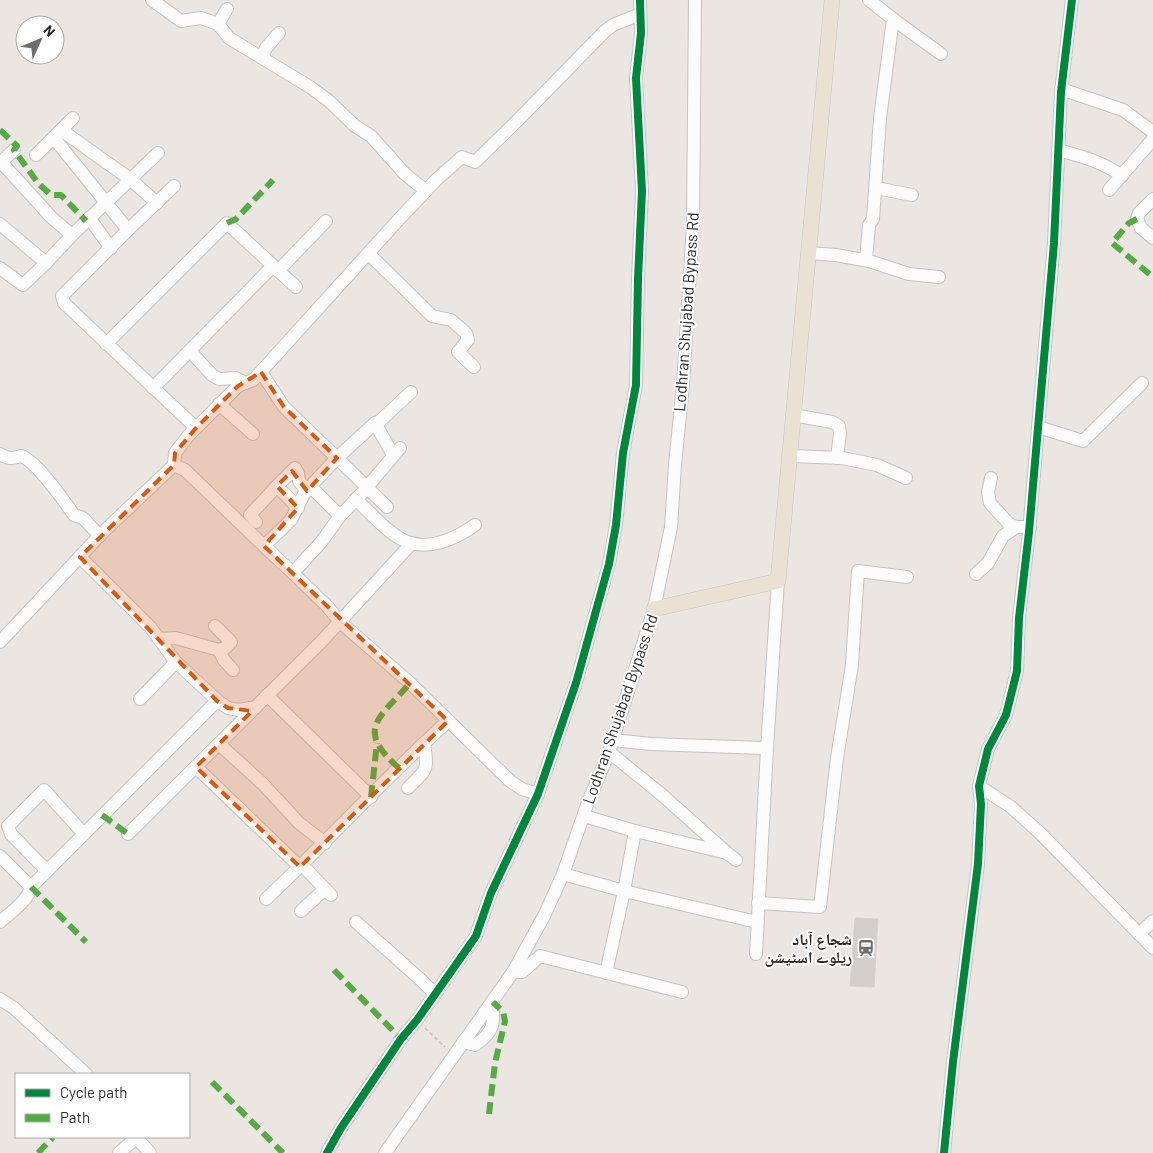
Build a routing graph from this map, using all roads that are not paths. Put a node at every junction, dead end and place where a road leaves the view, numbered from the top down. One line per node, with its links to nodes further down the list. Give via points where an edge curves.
1 (152, 0): 10 (street, via 181,21 201,18)
2 (640, 0): 8 (street)
3 (695, 0): 89 (street, Lodhran Shujabad Bypass Rd, via 693,224 683,385 671,527)
4 (832, 0): 41 (main road)
5 (869, 0): 9 (street)
6 (1072, 0): 14 (street)
7 (227, 9): 10 (street)
8 (640, 14): 29 (street, via 605,31 475,162 462,157); 109 (street, via 636,78 642,191 636,385 610,564 576,683)
9 (893, 19): 12 (street); 27 (street, via 880,118)
10 (218, 24): 13 (street, via 229,38)
11 (279, 33): 13 (street)
12 (941, 54)
13 (262, 57): 29 (street, via 330,101)
14 (1061, 89): 16 (street, via 1123,110); 20 (street)
15 (73, 118): 17 (street)
16 (1153, 132)
17 (58, 134): 22 (street); 25 (street); 32 (street)
18 (1153, 140): 24 (street)
19 (14, 150): 23 (street)
20 (1058, 150): 24 (street, via 1089,158); 60 (street, via 1054,244)
21 (158, 152): 25 (street)
22 (36, 155)
23 (0, 162): 38 (street)
24 (1122, 176): 28 (street)
25 (130, 179): 32 (street); 33 (street)
26 (174, 186): 33 (street)
27 (876, 188): 30 (street); 43 (street)
28 (1109, 190)
29 (426, 191): 42 (street)
30 (912, 195)
31 (1153, 199): 39 (street, via 1136,219)
32 (106, 202): 34 (street); 37 (street)
33 (157, 203): 37 (street)
34 (89, 218): 38 (street); 40 (street)
35 (326, 221): 46 (street)
36 (0, 224): 44 (street)
37 (128, 230): 40 (street)
38 (72, 235): 44 (street)
39 (1153, 238)
40 (111, 248): 49 (street, via 62,296 64,303)
41 (808, 252): 43 (street); 58 (main road)
42 (369, 254): 51 (street, via 432,316 452,320 466,332 468,340 458,352); 52 (street)
43 (866, 260): 47 (street, via 909,274)
44 (46, 263): 45 (street, via 23,285)
45 (0, 268)
46 (276, 269): 48 (street); 49 (street, via 227,223); 50 (street)
47 (939, 277)
48 (296, 288)
49 (106, 344): 55 (street)
50 (190, 351): 53 (street, via 212,375 219,379 236,378); 55 (street)
51 (474, 367)
52 (261, 372): 53 (street); 65 (street, via 284,407)
53 (245, 383): 57 (street)
54 (1142, 383): 60 (street, via 1083,441)
55 (153, 388): 61 (street)
56 (411, 392): 59 (street)
57 (219, 404): 61 (street); 62 (street)
58 (793, 415): 64 (main road); 66 (street, via 827,420 839,426)
59 (374, 423): 65 (street); 71 (street, via 397,452)
60 (1038, 427): 80 (street)
61 (196, 428): 67 (street, via 175,453)
62 (253, 434)
63 (0, 454): 81 (street, via 6,458 27,458 74,515 83,518)
64 (790, 456): 66 (street); 88 (main road)
65 (337, 458): 71 (street); 72 (street)
66 (837, 458): 68 (street, via 877,465)
67 (174, 465): 81 (street); 83 (street, via 185,470)
68 (906, 478)
69 (991, 478): 79 (street, via 990,503 1009,524)
70 (277, 486): 72 (street, via 295,468 300,481); 74 (street); 77 (street, via 250,515)
71 (366, 488): 73 (street); 75 (street)
72 (309, 489): 74 (street); 76 (street)
73 (356, 499): 76 (street); 82 (street, via 402,540)
74 (298, 508): 83 (street, via 291,520)
75 (386, 508)
76 (340, 516): 85 (street)
77 (256, 522)
78 (475, 525): 82 (street, via 460,535 439,542 423,546)
79 (1016, 527): 80 (street); 86 (street, via 1003,536 988,563)
80 (1030, 527): 107 (street, via 1019,618 1017,671 1006,715 988,749)
81 (100, 536): 84 (street)
82 (412, 543): 90 (street)
83 (264, 546): 85 (street)
84 (80, 557): 92 (street); 93 (street)
85 (293, 573): 90 (street)
86 (976, 574)
87 (907, 577): 123 (street, via 858,571 852,665 837,758 820,908)
88 (778, 580): 89 (main road); 105 (street)
89 (654, 609): 104 (street, Lodhran Shujabad Bypass Rd)
90 (339, 621): 97 (street); 101 (street, via 410,683)
91 (215, 626): 94 (street, via 231,642)
92 (159, 639): 94 (street, via 176,638); 95 (street)
93 (0, 642)
94 (219, 650): 96 (street)
95 (176, 662): 98 (street); 99 (street)
96 (233, 670)
97 (267, 695): 100 (street); 110 (street)
98 (140, 699)
99 (217, 701): 100 (street, via 239,710); 113 (street)
100 (256, 707): 103 (street)
101 (448, 722): 102 (street); 109 (street, via 510,781 522,790)
102 (424, 743): 108 (street, via 427,765); 110 (street)
103 (219, 744): 106 (street); 115 (street)
104 (611, 746): 105 (street, via 651,744); 111 (street, Lodhran Shujabad Bypass Rd); 112 (street, via 731,856)
105 (767, 748): 123 (street)
106 (196, 767): 114 (street); 117 (street)
107 (979, 786): 129 (street, via 1011,807 1040,833); 144 (street, via 978,864)
108 (408, 788)
109 (538, 794): 135 (street, via 491,893 476,936)
110 (371, 797): 115 (street)
111 (584, 816): 112 (street); 119 (street, Lodhran Shujabad Bypass Rd)
112 (635, 831): 121 (street)
113 (84, 834): 118 (street); 118 (street, via 44,790 8,826 11,834)
114 (128, 834)
115 (325, 843): 117 (street)
116 (0, 856): 120 (street)
117 (301, 866): 122 (street); 124 (street, via 328,892)
118 (47, 871): 120 (street)
119 (563, 874): 121 (street); 132 (street, Lodhran Shujabad Bypass Rd)
120 (31, 887): 126 (street, via 30,893)
121 (624, 891): 128 (street); 133 (street)
122 (266, 899)
123 (758, 904): 128 (street)
124 (301, 911)
125 (1153, 920): 129 (street)
126 (0, 922)
127 (356, 922): 135 (street)
128 (757, 922): 131 (street)
129 (1140, 934): 130 (street)
130 (1153, 948)
131 (756, 954)
132 (513, 972): 133 (street, via 522,972 540,956); 143 (street, Lodhran Shujabad Bypass Rd)
133 (606, 973): 134 (street)
134 (682, 992)
135 (435, 994): 142 (street, via 357,1103)
136 (0, 999): 137 (street)
137 (85, 1073)
138 (135, 1138): 140 (street)
139 (137, 1138): 141 (street)
140 (119, 1153)
141 (150, 1153)
142 (326, 1153)
143 (385, 1153)
144 (944, 1153)

